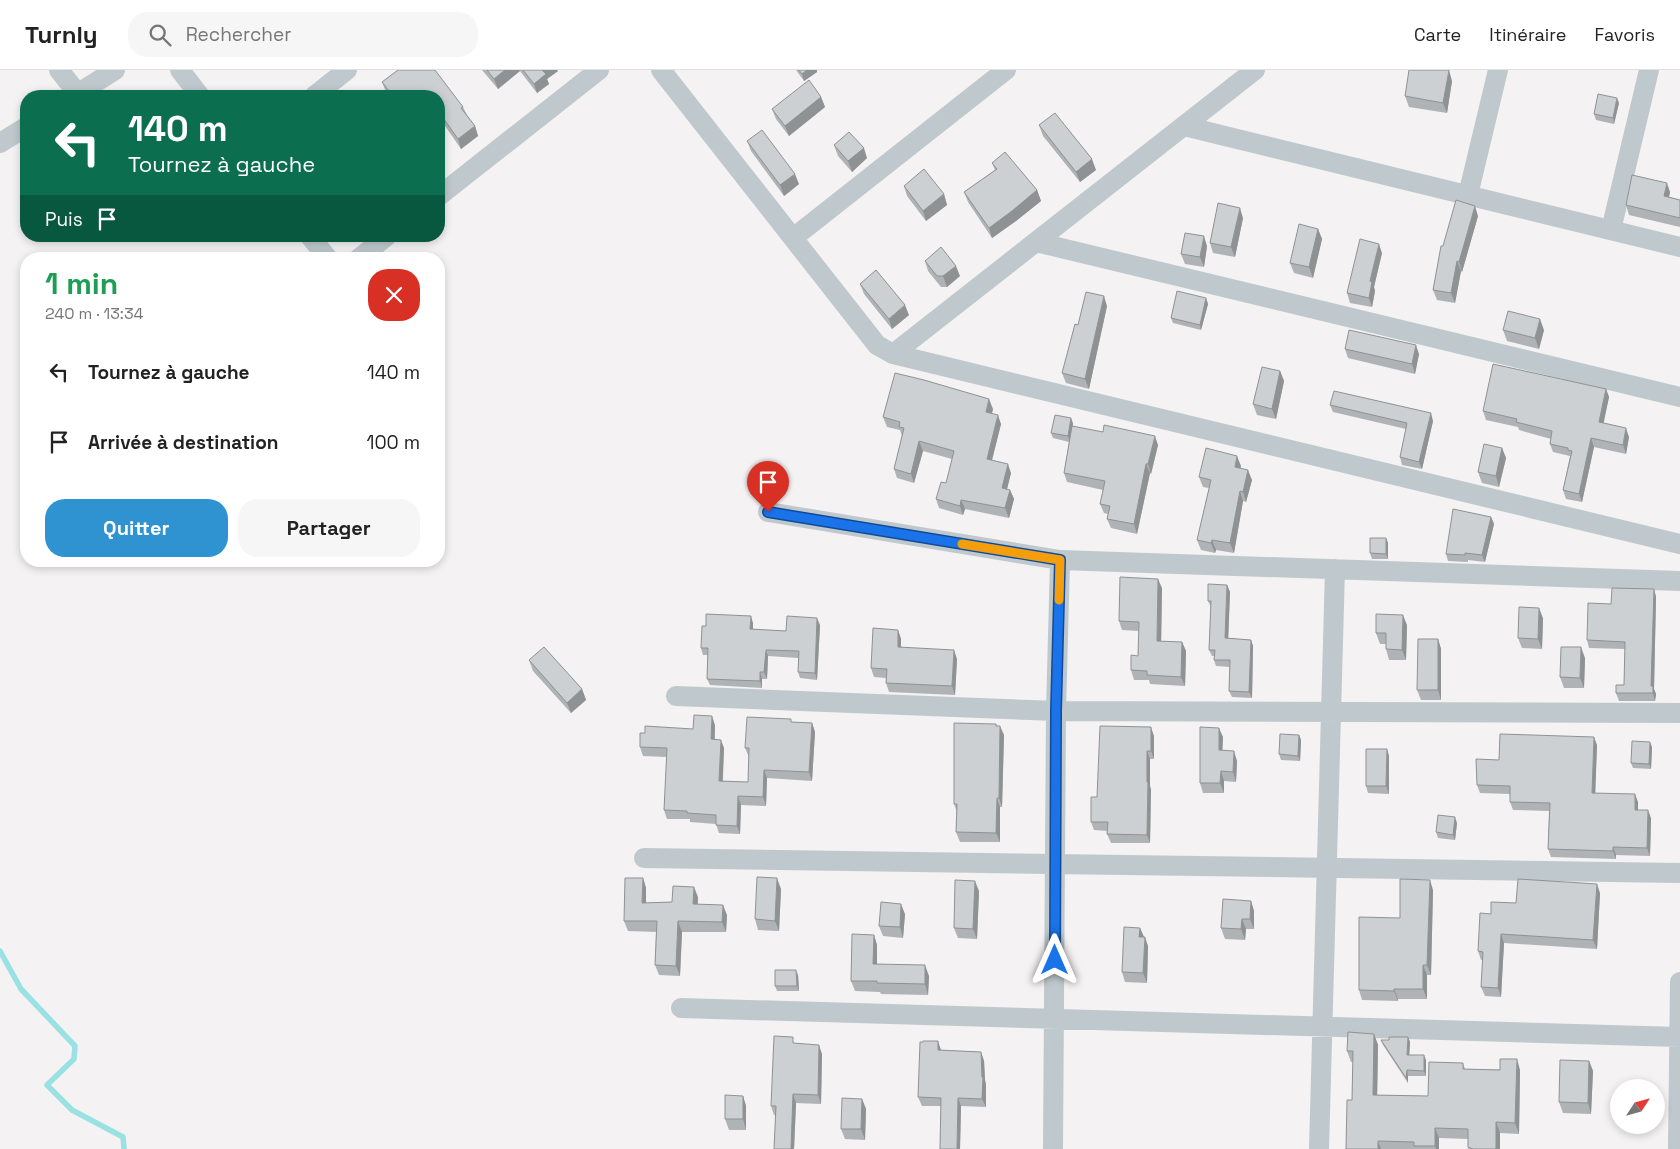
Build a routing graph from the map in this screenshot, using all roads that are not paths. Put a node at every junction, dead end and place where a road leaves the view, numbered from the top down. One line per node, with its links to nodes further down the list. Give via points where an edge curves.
1 (59, 70): 11 (street)
2 (115, 70): 12 (street)
3 (180, 70): 13 (street)
4 (347, 70): 14 (street)
5 (598, 70): 18 (street)
6 (662, 70): 21 (street)
7 (1006, 70): 21 (street)
8 (1255, 70): 15 (street)
9 (1498, 70): 19 (street)
10 (1649, 70): 20 (street)
11 (73, 90)
12 (84, 90)
13 (195, 90)
14 (322, 90)
15 (1184, 126): 19 (street); 24 (street)
16 (20, 131): 17 (street)
17 (0, 143)
18 (445, 191)
19 (1468, 195): 20 (street)
20 (1611, 230): 25 (street)
21 (793, 238): 28 (street, via 877,345)
22 (315, 242): 26 (street)
23 (379, 242): 27 (street)
24 (1036, 242): 28 (street); 29 (street)
25 (1680, 247)
26 (323, 252)
27 (367, 252)
28 (893, 354): 31 (street)
29 (1680, 397)
30 (768, 512): 32 (street)
31 (1680, 544)
32 (1060, 560): 33 (street); 36 (street)
33 (1335, 569): 34 (street); 37 (street)
34 (1680, 581)
35 (676, 696): 36 (street)
36 (1056, 711): 37 (street); 40 (street)
37 (1331, 712): 38 (street); 41 (street)
38 (1680, 713)
39 (644, 858): 40 (street)
40 (1055, 864): 41 (street); 45 (street)
41 (1327, 868): 42 (street); 46 (street)
42 (1680, 873)
43 (1680, 982): 47 (street)
44 (681, 1008): 45 (street)
45 (1054, 1018): 46 (street); 48 (street)
46 (1322, 1026): 47 (street); 49 (street)
47 (1679, 1037): 50 (street)
48 (1053, 1149)
49 (1319, 1149)
50 (1678, 1149)

